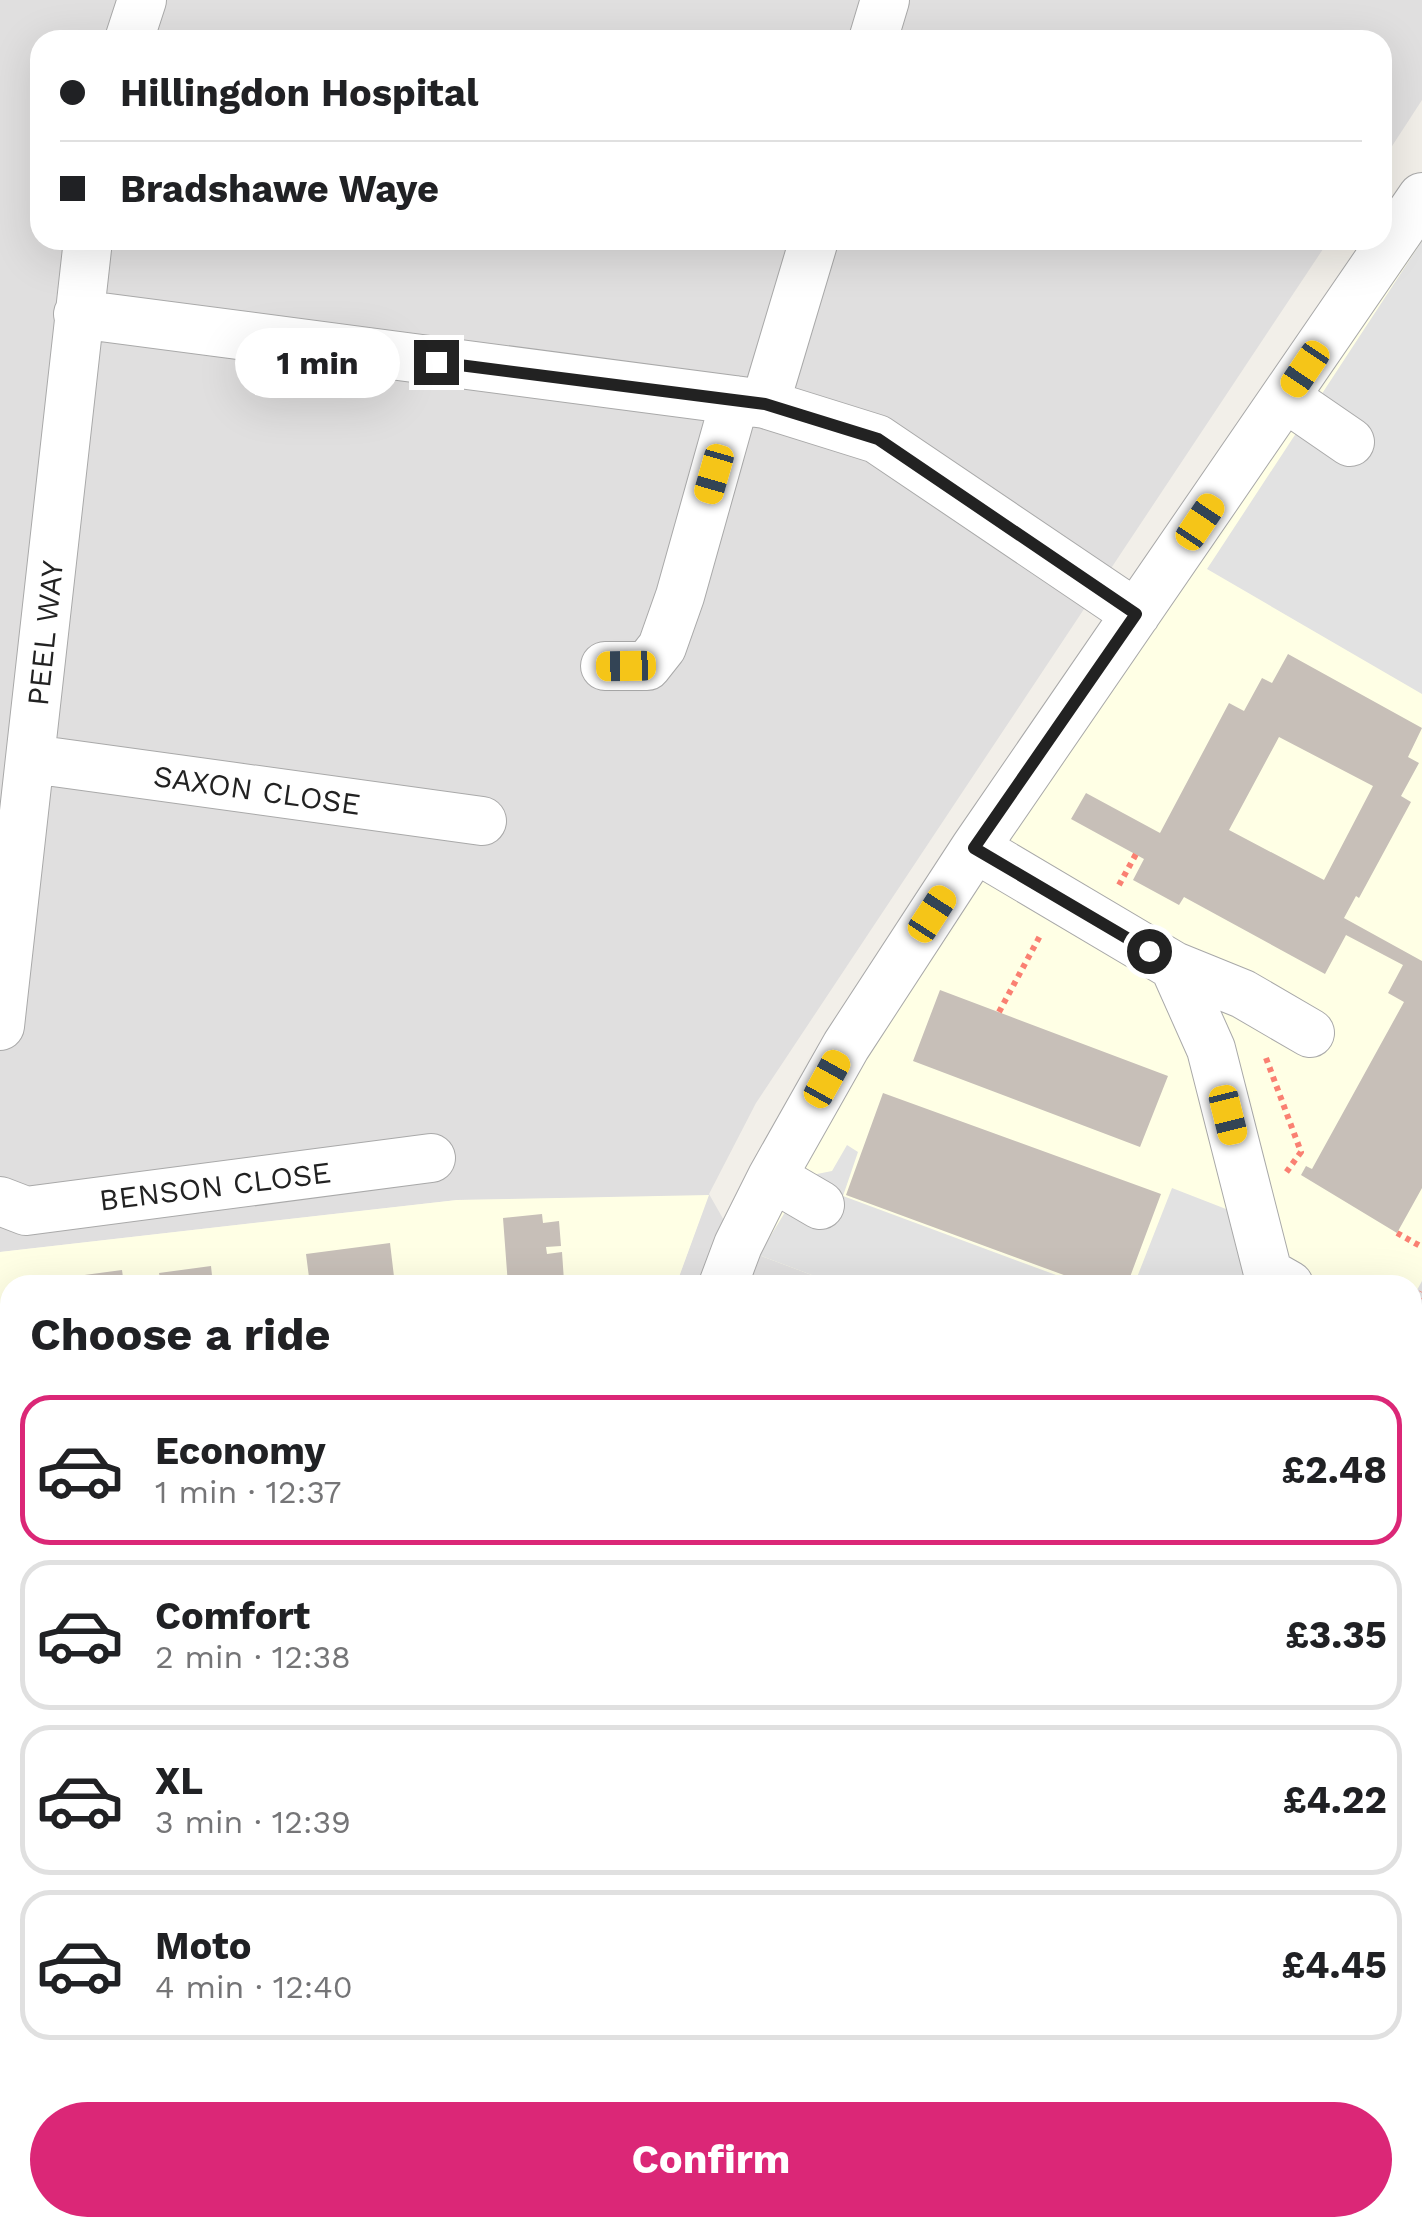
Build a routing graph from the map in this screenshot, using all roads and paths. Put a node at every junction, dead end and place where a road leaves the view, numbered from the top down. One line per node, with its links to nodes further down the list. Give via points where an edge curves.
1 (142, 0): 3 (street)
2 (885, 0): 4 (street)
3 (132, 30)
4 (876, 30)
5 (1422, 197): 6 (street)
6 (1392, 241)
7 (87, 250): 10 (street, PEEL WAY)
8 (810, 250): 12 (street)
9 (1386, 250): 11 (street)
10 (78, 314): 12 (street); 16 (street, PEEL WAY)
11 (1286, 398): 13 (street); 14 (street)
12 (750, 402): 14 (street, via 878,439); 15 (street, via 662,647 646,666)
13 (1350, 442)
14 (1136, 614): 18 (street)
15 (605, 666)
16 (32, 759): 17 (street, SAXON CLOSE); 22 (street, PEEL WAY)
17 (482, 821)
18 (974, 848): 19 (street); 25 (street, via 846,1046)
19 (1060, 898): 20 (street); 21 (path)
20 (1174, 966): 23 (street, via 1243,994); 31 (street, via 1211,1048)
21 (999, 1012)
22 (0, 1026)
23 (1310, 1033)
24 (431, 1158): 26 (street, BENSON CLOSE, via 26,1210)
25 (772, 1177): 27 (street); 30 (street)
26 (0, 1201)
27 (820, 1206)
28 (1396, 1233): 29 (path)
29 (1422, 1247)
30 (728, 1275)
31 (1272, 1275)

